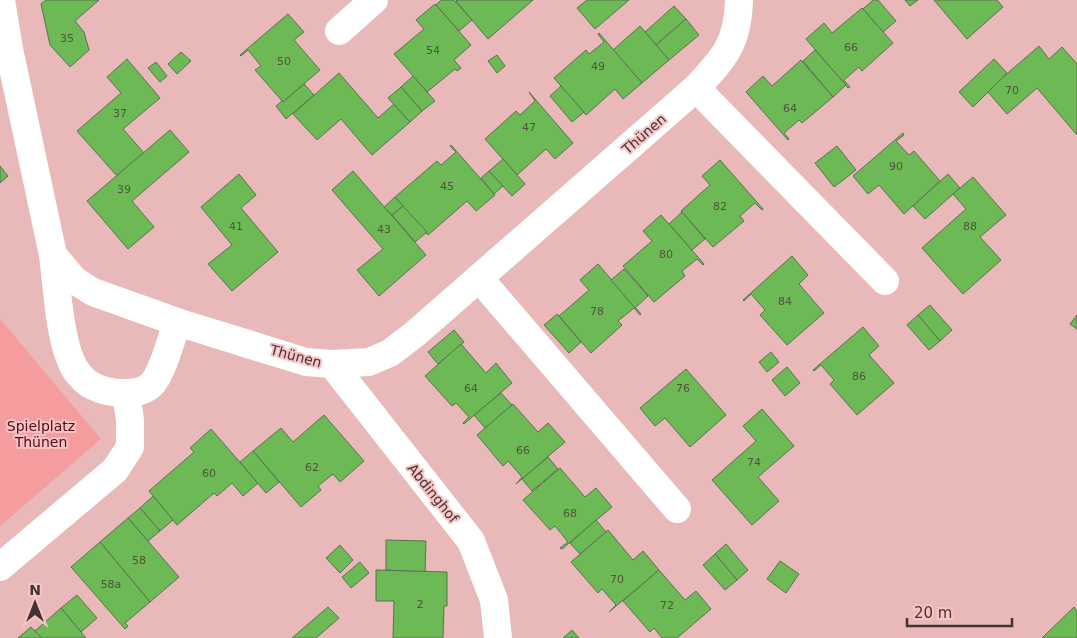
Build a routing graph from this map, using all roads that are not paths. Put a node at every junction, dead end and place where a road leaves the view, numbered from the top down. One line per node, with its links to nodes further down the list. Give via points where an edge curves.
1 (1, 0): 6 (street, Thünen)
2 (374, 0): 4 (street)
3 (739, 0): 5 (street, Thünen, via 736,29 730,47)
4 (339, 31)
5 (696, 88): 7 (street, Thünen); 8 (street)
6 (53, 255): 9 (street, Thünen, via 74,280 93,292); 11 (street, Thünen, via 64,336 71,362 92,386)
7 (478, 278): 10 (street, Thünen, via 390,353 369,362); 12 (street)
8 (885, 281)
9 (177, 322): 10 (street, Thünen, via 306,362); 11 (street, Thünen, via 153,384 144,390)
10 (332, 364): 14 (street, Abdinghof, via 471,540 494,600)
11 (126, 393): 13 (street, via 130,447 115,470)
12 (677, 509)
13 (0, 567)
14 (498, 638)

